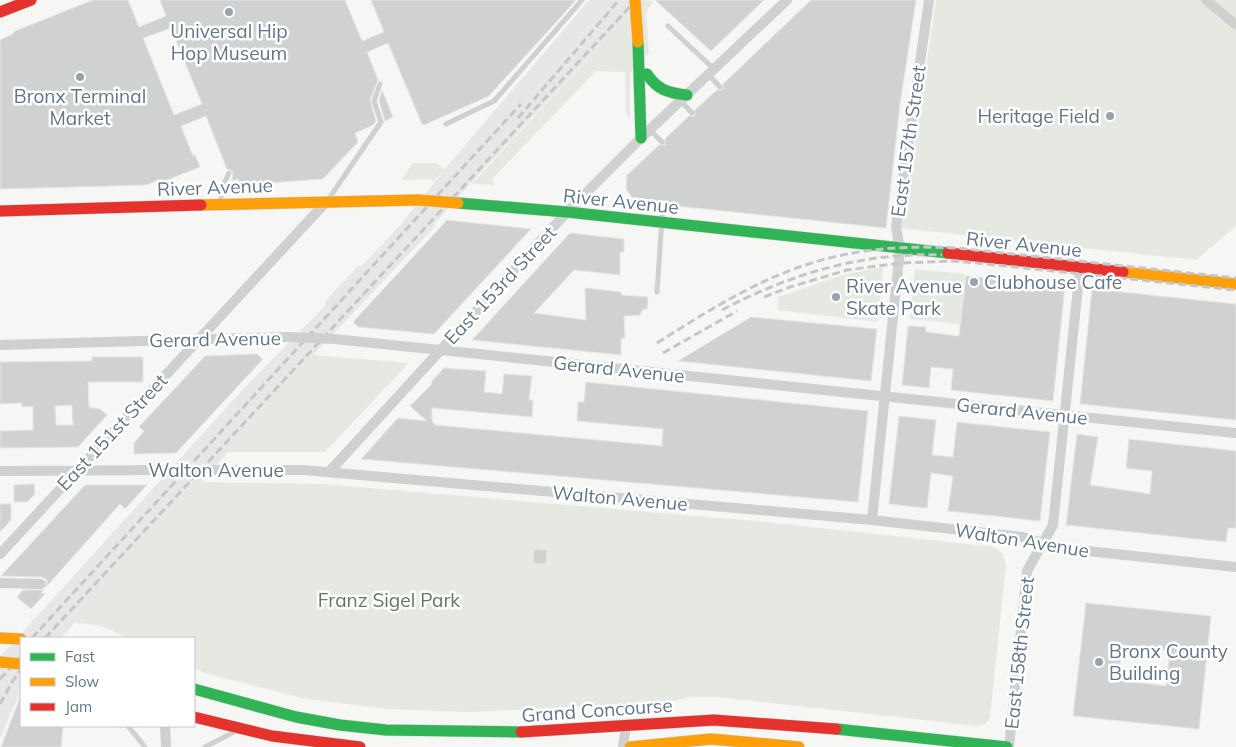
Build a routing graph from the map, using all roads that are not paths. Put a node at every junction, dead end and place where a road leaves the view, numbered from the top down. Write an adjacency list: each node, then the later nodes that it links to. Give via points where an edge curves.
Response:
1 (12, 0): 8 (main road)
2 (31, 0): 9 (main road)
3 (582, 0): 19 (lane, via 494,101)
4 (635, 0): 12 (main road, bridge)
5 (787, 0): 13 (street, East 153rd Street)
6 (929, 0): 29 (street, East 157th Street, via 896,227)
7 (1206, 0): 10 (street)
8 (0, 5)
9 (0, 12)
10 (1236, 25)
11 (668, 26): 13 (lane)
12 (638, 42): 14 (main road); 20 (main road, via 638,84)
13 (711, 72): 16 (lane); 17 (street, East 153rd Street)
14 (647, 74): 17 (main road, via 660,90); 20 (main road)
15 (380, 84): 23 (lane, via 374,101 381,122)
16 (720, 87)
17 (683, 98): 18 (lane); 20 (street, East 153rd Street)
18 (692, 113)
19 (446, 124)
20 (648, 131): 21 (lane); 27 (street, East 153rd Street)
21 (662, 142)
22 (229, 173): 25 (lane)
23 (327, 201): 25 (main road, River Avenue); 27 (main road, River Avenue, bridge, via 418,200); 33 (street, East 151st Street)
24 (662, 204): 28 (lane)
25 (220, 205): 26 (main road, River Avenue)
26 (0, 211)
27 (568, 212): 28 (main road, River Avenue); 35 (street, East 153rd Street)
28 (660, 224): 29 (main road, River Avenue); 32 (lane)
29 (900, 249): 30 (main road, River Avenue); 36 (street, East 157th Street)
30 (1080, 268): 31 (main road, River Avenue); 37 (street, East 158th Street)
31 (1236, 284)
32 (657, 292)
33 (200, 339): 34 (street, Gerard Avenue); 35 (street, Gerard Avenue, bridge, via 334,339); 39 (street, East 151st Street)
34 (0, 345)
35 (440, 350): 36 (street, Gerard Avenue); 41 (street, East 153rd Street)
36 (885, 397): 37 (street, Gerard Avenue); 42 (street, East 157th Street)
37 (1065, 416): 38 (street, Gerard Avenue); 43 (street, East 158th Street, via 1053,525)
38 (1236, 433)
39 (77, 470): 40 (street, Walton Avenue); 41 (street, Walton Avenue, bridge, via 277,469); 44 (street, East 151st Street)
40 (0, 471)
41 (328, 472): 42 (street, Walton Avenue)
42 (872, 520): 43 (street, Walton Avenue, via 1023,537)
43 (1044, 543): 45 (street, Walton Avenue, via 1060,548); 65 (street, East 158th Street, via 1027,571)
44 (0, 554)
45 (1236, 567)
46 (0, 583): 47 (street)
47 (41, 584)
48 (0, 638): 49 (main road)
49 (20, 639)
50 (0, 662): 51 (main road, bridge)
51 (20, 664)
52 (195, 690): 56 (main road, Grand Concourse, via 296,718 361,728 498,734)
53 (195, 717): 57 (main road)
54 (129, 727): 58 (lane)
55 (165, 727): 59 (street)
56 (626, 727): 62 (street); 65 (main road, Grand Concourse, via 702,720 755,722)
57 (240, 729): 60 (lane); 61 (main road)
58 (145, 747)
59 (166, 747)
60 (205, 747)
61 (360, 747)
62 (623, 747)
63 (630, 747): 64 (main road, Grand Concourse, via 711,739)
64 (799, 747)
65 (1008, 747)

